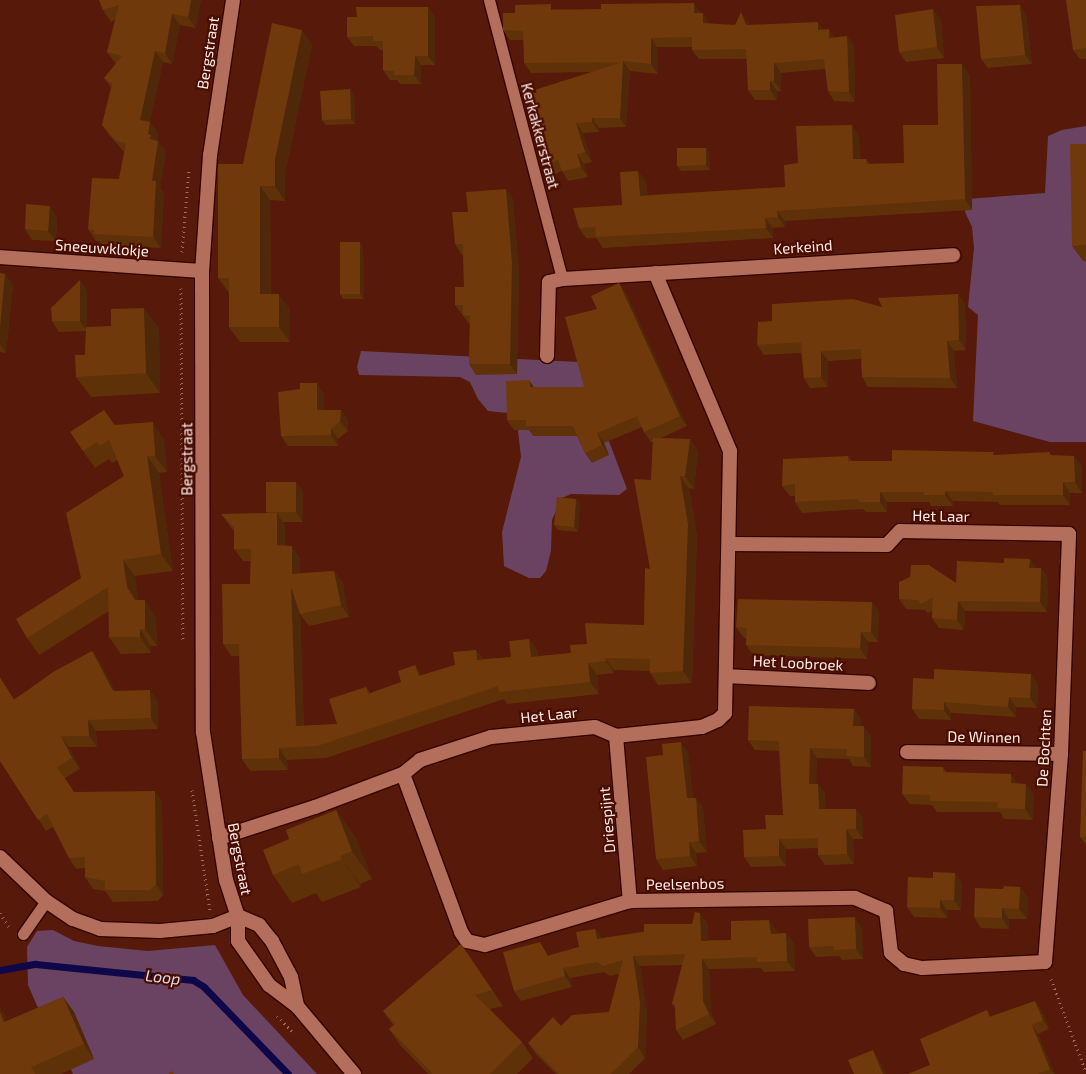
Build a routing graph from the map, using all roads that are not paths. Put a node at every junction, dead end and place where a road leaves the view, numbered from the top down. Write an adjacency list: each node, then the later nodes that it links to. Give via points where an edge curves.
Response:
1 (233, 0): 5 (street, Bergstraat, via 210,155)
2 (489, 0): 7 (lane, Kerkakkerstraat)
3 (953, 254): 6 (street, Kerkeind)
4 (0, 256): 5 (street, Sneeuwklokje)
5 (202, 271): 17 (street, Bergstraat, via 203,732)
6 (655, 273): 7 (street, Kerkeind); 10 (street, Het Laar, via 730,452)
7 (562, 279): 8 (street, via 549,282)
8 (547, 356)
9 (1070, 534): 10 (street, Het Laar, via 900,531 886,545); 15 (street, De Bochten)
10 (729, 544): 11 (street, Het Laar)
11 (726, 676): 12 (street, Het Loobroek); 13 (street, Het Laar, via 724,713 718,720 702,727)
12 (869, 683)
13 (616, 736): 16 (street, Het Laar, via 595,727 491,737 420,760); 20 (street, Driespijnt)
14 (906, 752): 15 (street, De Winnen)
15 (1061, 754): 23 (street, De Bochten)
16 (403, 774): 17 (street, Het Laar); 20 (street, Peelsenbos, via 467,941 485,945)
17 (219, 838): 21 (street, Bergstraat, via 226,880)
18 (0, 857): 19 (street)
19 (46, 901): 21 (street, via 73,919 100,929 160,931 213,926); 22 (lane)
20 (630, 901): 23 (street, Peelsenbos, via 855,898 886,911 891,953 904,964 922,968)
21 (238, 916): 24 (street, Bergstraat, via 259,925 272,941 290,977); 24 (street, Bergstraat, via 238,941 245,955 269,985)
22 (23, 934)
23 (1045, 962)
24 (297, 1006): 25 (street, Bergstraat)
25 (354, 1074)

